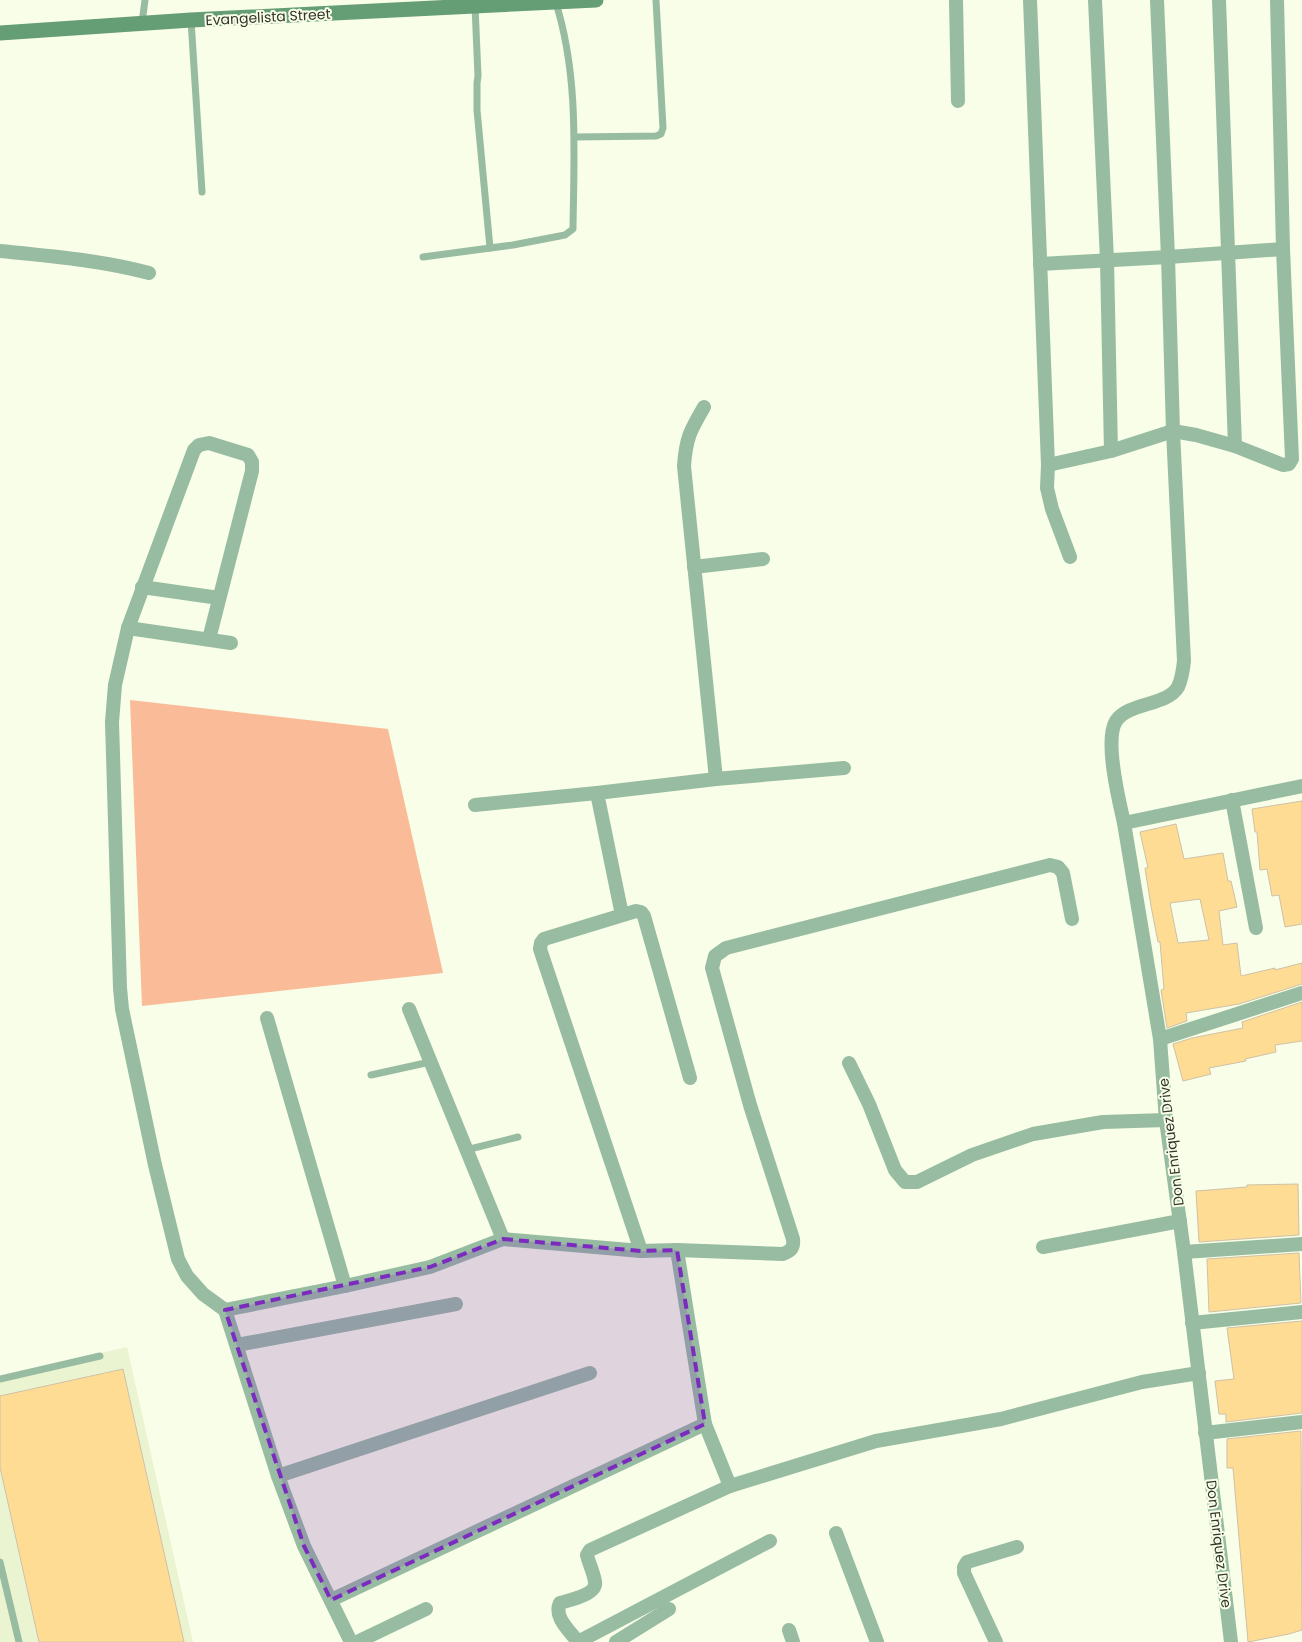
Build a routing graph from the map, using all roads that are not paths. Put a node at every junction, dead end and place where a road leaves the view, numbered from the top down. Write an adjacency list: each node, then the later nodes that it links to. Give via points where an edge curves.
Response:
1 (145, 0): 13 (lane)
2 (596, 0): 10 (main road, Evangelista Street)
3 (656, 0): 16 (lane, via 661,134)
4 (956, 0): 15 (street)
5 (1030, 0): 25 (street)
6 (1095, 0): 24 (street)
7 (1157, 0): 23 (street)
8 (1219, 0): 21 (street)
9 (1277, 0): 19 (street)
10 (556, 1): 11 (main road, Evangelista Street); 16 (lane, via 567,42)
11 (475, 6): 12 (main road, Evangelista Street); 18 (lane, via 476,110)
12 (191, 20): 13 (main road, Evangelista Street); 17 (lane)
13 (142, 24): 14 (main road, Evangelista Street)
14 (0, 33)
15 (958, 101)
16 (575, 137): 18 (lane, via 573,229 565,235)
17 (202, 192)
18 (490, 248): 22 (lane)
19 (1283, 249): 21 (street); 29 (street, via 1292,459 1283,465)
20 (0, 251): 26 (street, via 78,258)
21 (1227, 254): 23 (street); 29 (street)
22 (422, 257)
23 (1168, 257): 24 (street); 28 (street)
24 (1107, 260): 25 (street); 30 (street)
25 (1040, 264): 31 (street)
26 (149, 273)
27 (704, 407): 34 (street, via 685,447)
28 (1173, 432): 29 (street); 30 (street); 46 (street, Don Enriquez Drive, via 1183,633 1182,677 1177,689 1125,712 1115,722 1111,736 1112,751)
29 (1235, 446)
30 (1111, 450): 31 (street)
31 (1048, 465): 32 (street, via 1047,488 1052,509)
32 (1070, 557)
33 (763, 559): 34 (street)
34 (694, 567): 41 (street)
35 (142, 587): 36 (street); 36 (street, via 194,450 209,443 248,455 252,462); 37 (street)
36 (218, 598): 38 (street)
37 (128, 628): 38 (street); 70 (street, via 115,685 112,722 122,1009 178,1259 187,1276 203,1294)
38 (209, 639): 39 (street)
39 (231, 644)
40 (844, 768): 41 (street)
41 (716, 779): 43 (street)
42 (1302, 786): 44 (street)
43 (597, 793): 45 (street); 47 (street)
44 (1232, 800): 46 (street); 49 (street)
45 (475, 805)
46 (1124, 823): 53 (street, Don Enriquez Drive)
47 (622, 915): 57 (street, via 636,911 644,916); 66 (street, via 544,939 540,949)
48 (1072, 919): 65 (street, via 1063,873 1050,865 726,948 715,956 714,977 794,1245 783,1254)
49 (1256, 928)
50 (1302, 993): 53 (street)
51 (409, 1008): 54 (street)
52 (267, 1018): 68 (street)
53 (1160, 1038): 58 (street, Don Enriquez Drive)
54 (430, 1062): 56 (lane); 60 (street)
55 (849, 1063): 58 (street, via 895,1170 905,1182 918,1182 972,1155 1033,1134 1103,1122)
56 (371, 1075)
57 (690, 1078)
58 (1166, 1120): 61 (street, Don Enriquez Drive)
59 (518, 1137): 60 (lane)
60 (466, 1150): 62 (street)
61 (1180, 1221): 64 (street); 67 (street, Don Enriquez Drive)
62 (503, 1239): 66 (street); 68 (street, via 430,1267)
63 (1302, 1244): 67 (street)
64 (1043, 1247)
65 (677, 1250): 66 (street); 79 (street)
66 (641, 1251)
67 (1184, 1252): 72 (street, Don Enriquez Drive)
68 (345, 1286): 70 (street)
69 (456, 1304): 73 (street)
70 (225, 1310): 73 (street)
71 (1302, 1312): 72 (street)
72 (1192, 1323): 76 (street, Don Enriquez Drive)
73 (237, 1345): 81 (street)
74 (100, 1356): 77 (lane)
75 (590, 1373): 81 (street)
76 (1199, 1373): 80 (street, Don Enriquez Drive); 82 (street, via 1142,1382 969,1426 876,1441)
77 (0, 1379)
78 (1302, 1422): 80 (street)
79 (705, 1424): 82 (street); 87 (street)
80 (1205, 1433): 97 (street, Don Enriquez Drive)
81 (278, 1476): 87 (street, via 304,1546)
82 (730, 1486): 93 (street, via 590,1550 587,1555 595,1587 592,1592 560,1603 557,1609 558,1616)
83 (836, 1533): 95 (street)
84 (770, 1541): 93 (street)
85 (1017, 1547): 96 (street, via 967,1562 964,1567)
86 (0, 1562): 90 (lane)
87 (331, 1600): 91 (street)
88 (426, 1609): 92 (street)
89 (669, 1609): 94 (street)
90 (19, 1642)
91 (351, 1642)
92 (356, 1642)
93 (578, 1642)
94 (616, 1642)
95 (877, 1642)
96 (996, 1642)
97 (1231, 1642)

